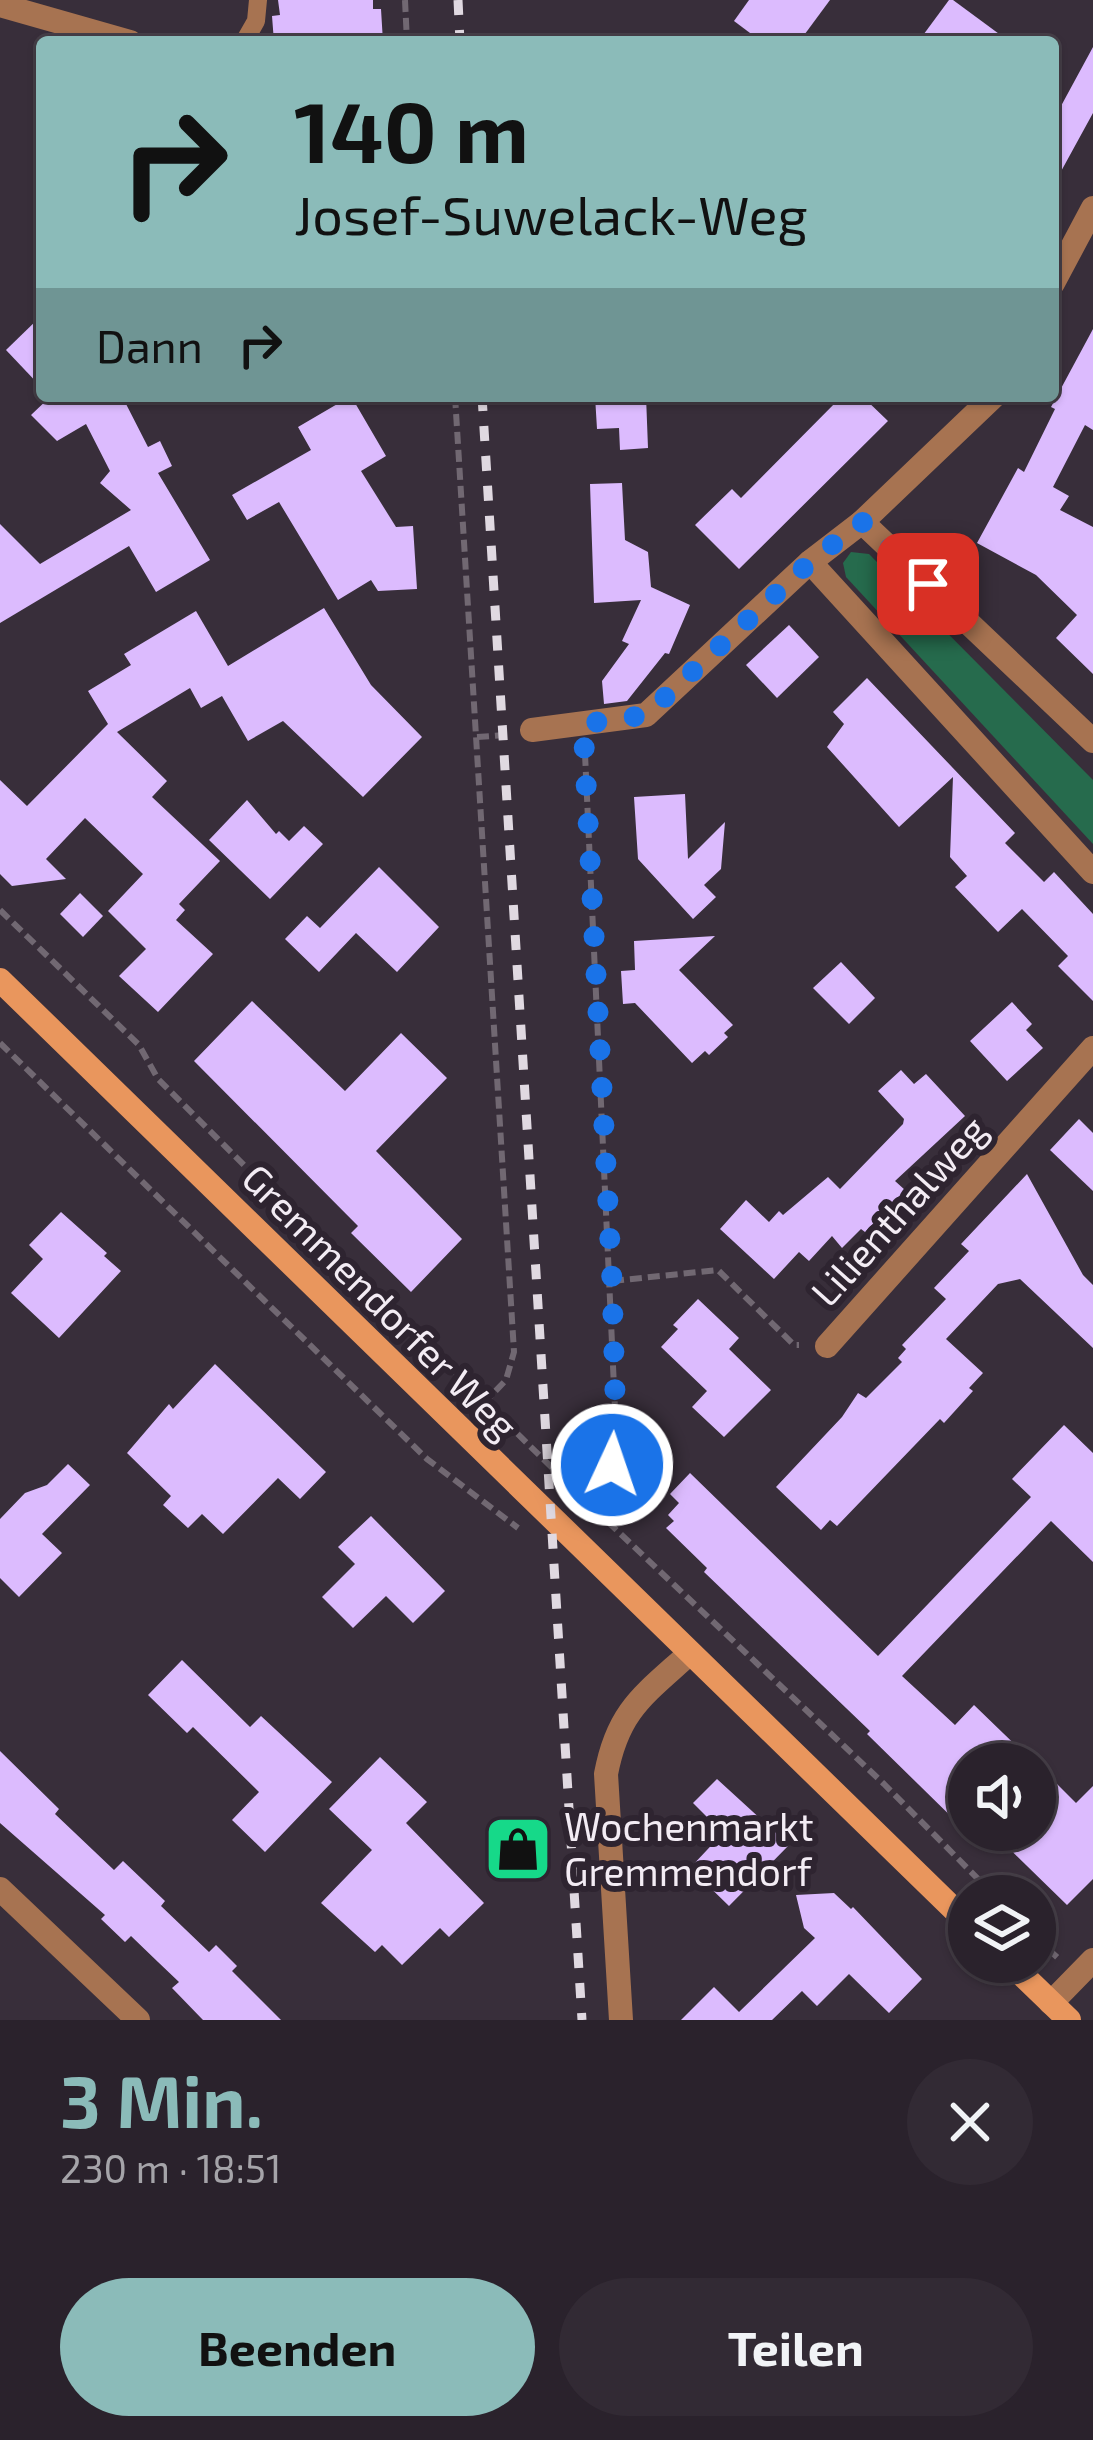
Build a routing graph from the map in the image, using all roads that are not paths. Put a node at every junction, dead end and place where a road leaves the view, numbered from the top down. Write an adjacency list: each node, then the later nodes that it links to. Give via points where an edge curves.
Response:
1 (258, 0): 4 (lane)
2 (0, 5): 3 (street)
3 (109, 36)
4 (247, 36)
5 (1093, 208): 6 (street)
6 (1059, 273)
7 (988, 402): 8 (street)
8 (862, 522): 9 (street); 11 (street)
9 (810, 562): 10 (street, via 646,715); 12 (street)
10 (532, 730)
11 (1093, 741)
12 (1093, 872)
13 (0, 980): 16 (street, Gremmendorfer Weg)
14 (1093, 1048): 15 (street, Lilienthalweg)
15 (826, 1346)
16 (690, 1653): 18 (street, Gremmendorfer Weg); 23 (street, via 630,1709 609,1756)
17 (0, 1889): 22 (street)
18 (948, 1904)
19 (1093, 1960): 21 (street)
20 (1030, 1983): 21 (street)
21 (1060, 2012)
22 (138, 2020)
23 (621, 2020)

